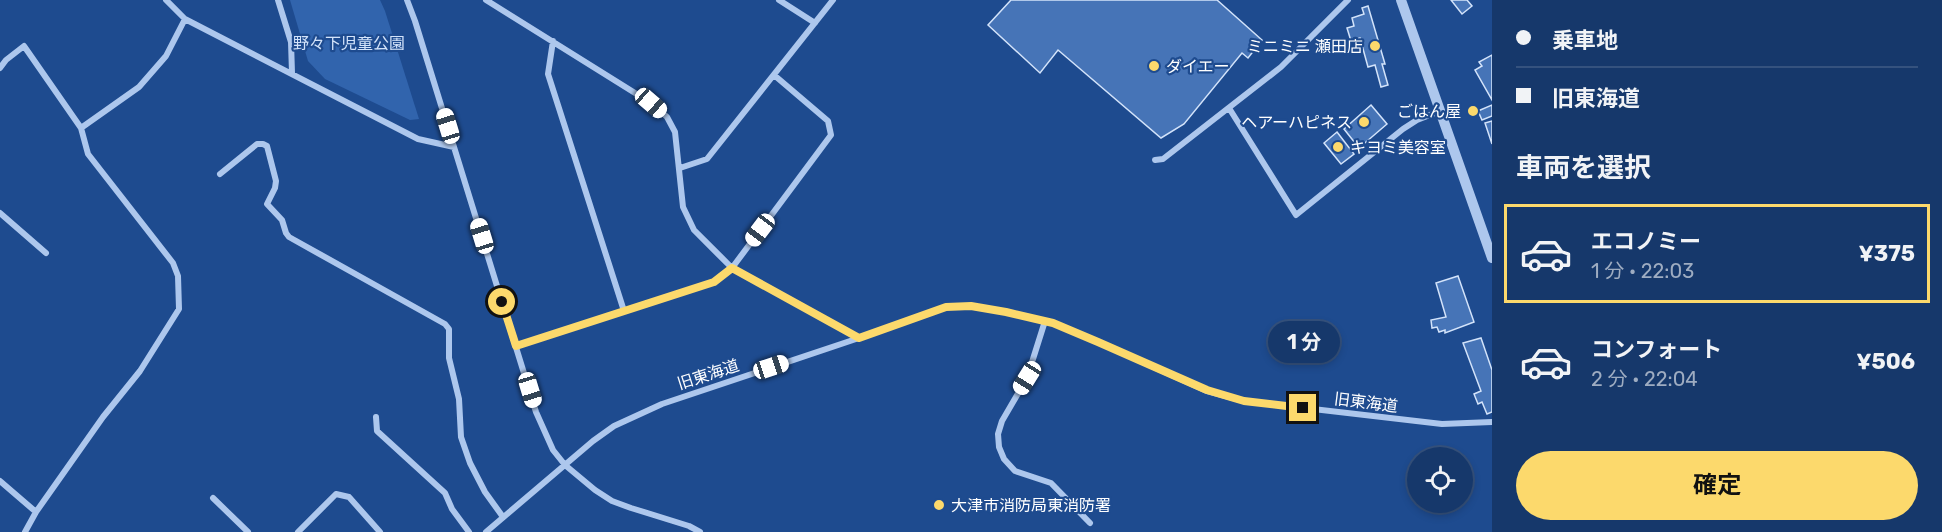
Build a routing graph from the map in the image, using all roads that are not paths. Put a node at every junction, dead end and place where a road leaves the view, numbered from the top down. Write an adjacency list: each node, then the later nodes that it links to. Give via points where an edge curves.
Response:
1 (166, 0): 9 (street)
2 (278, 0): 13 (street, via 291,42)
3 (407, 0): 18 (street)
4 (486, 0): 11 (street)
5 (779, 0): 10 (street)
6 (833, 0): 10 (street)
7 (1348, 0): 15 (street, via 1281,67)
8 (1401, 0): 16 (street)
9 (185, 19): 13 (street); 17 (street, via 166,56 140,87)
10 (815, 23): 14 (street)
11 (554, 41): 20 (street, via 667,117 675,132); 26 (street, via 548,74)
12 (0, 68): 17 (street, via 24,46)
13 (292, 73): 18 (street, via 418,139)
14 (774, 75): 20 (street, via 707,159); 25 (street, via 828,121 831,135)
15 (1229, 108): 16 (street, via 1296,215 1402,129); 19 (street, via 1163,159)
16 (1440, 111): 24 (street)
17 (81, 128): 35 (street, via 88,154 173,263 178,276 179,309 140,370)
18 (454, 147): 29 (street)
19 (1155, 160)
20 (680, 168): 25 (street, via 683,207 694,230)
21 (220, 174): 36 (street, via 257,144 267,146 276,181 267,204 282,220 289,237 446,324 459,399 461,437 485,492)
22 (0, 213): 23 (street)
23 (46, 254)
24 (1492, 258)
25 (732, 268): 26 (street, via 714,282); 28 (street)
26 (624, 311): 29 (street)
27 (1045, 321): 28 (street, 旧東海道, via 971,306 946,307); 31 (street, 旧東海道, via 1207,390 1244,401 1442,424); 37 (street, via 1027,378 1002,421 999,447 1015,471 1051,483)
28 (859, 338): 32 (street, 旧東海道, via 662,404 614,426)
29 (516, 346): 32 (street, via 536,412 553,450)
30 (376, 417): 42 (street, via 377,431 445,493)
31 (1492, 422)
32 (565, 465): 36 (street, 旧東海道); 44 (street, via 612,501)
33 (0, 481): 35 (street)
34 (213, 498): 39 (street)
35 (36, 512): 38 (street)
36 (503, 517): 43 (street, 旧東海道)
37 (1090, 523)
38 (25, 532)
39 (248, 532)
40 (298, 532): 41 (street, via 336,494 349,497)
41 (380, 532)
42 (469, 532)
43 (486, 532)
44 (700, 532)

